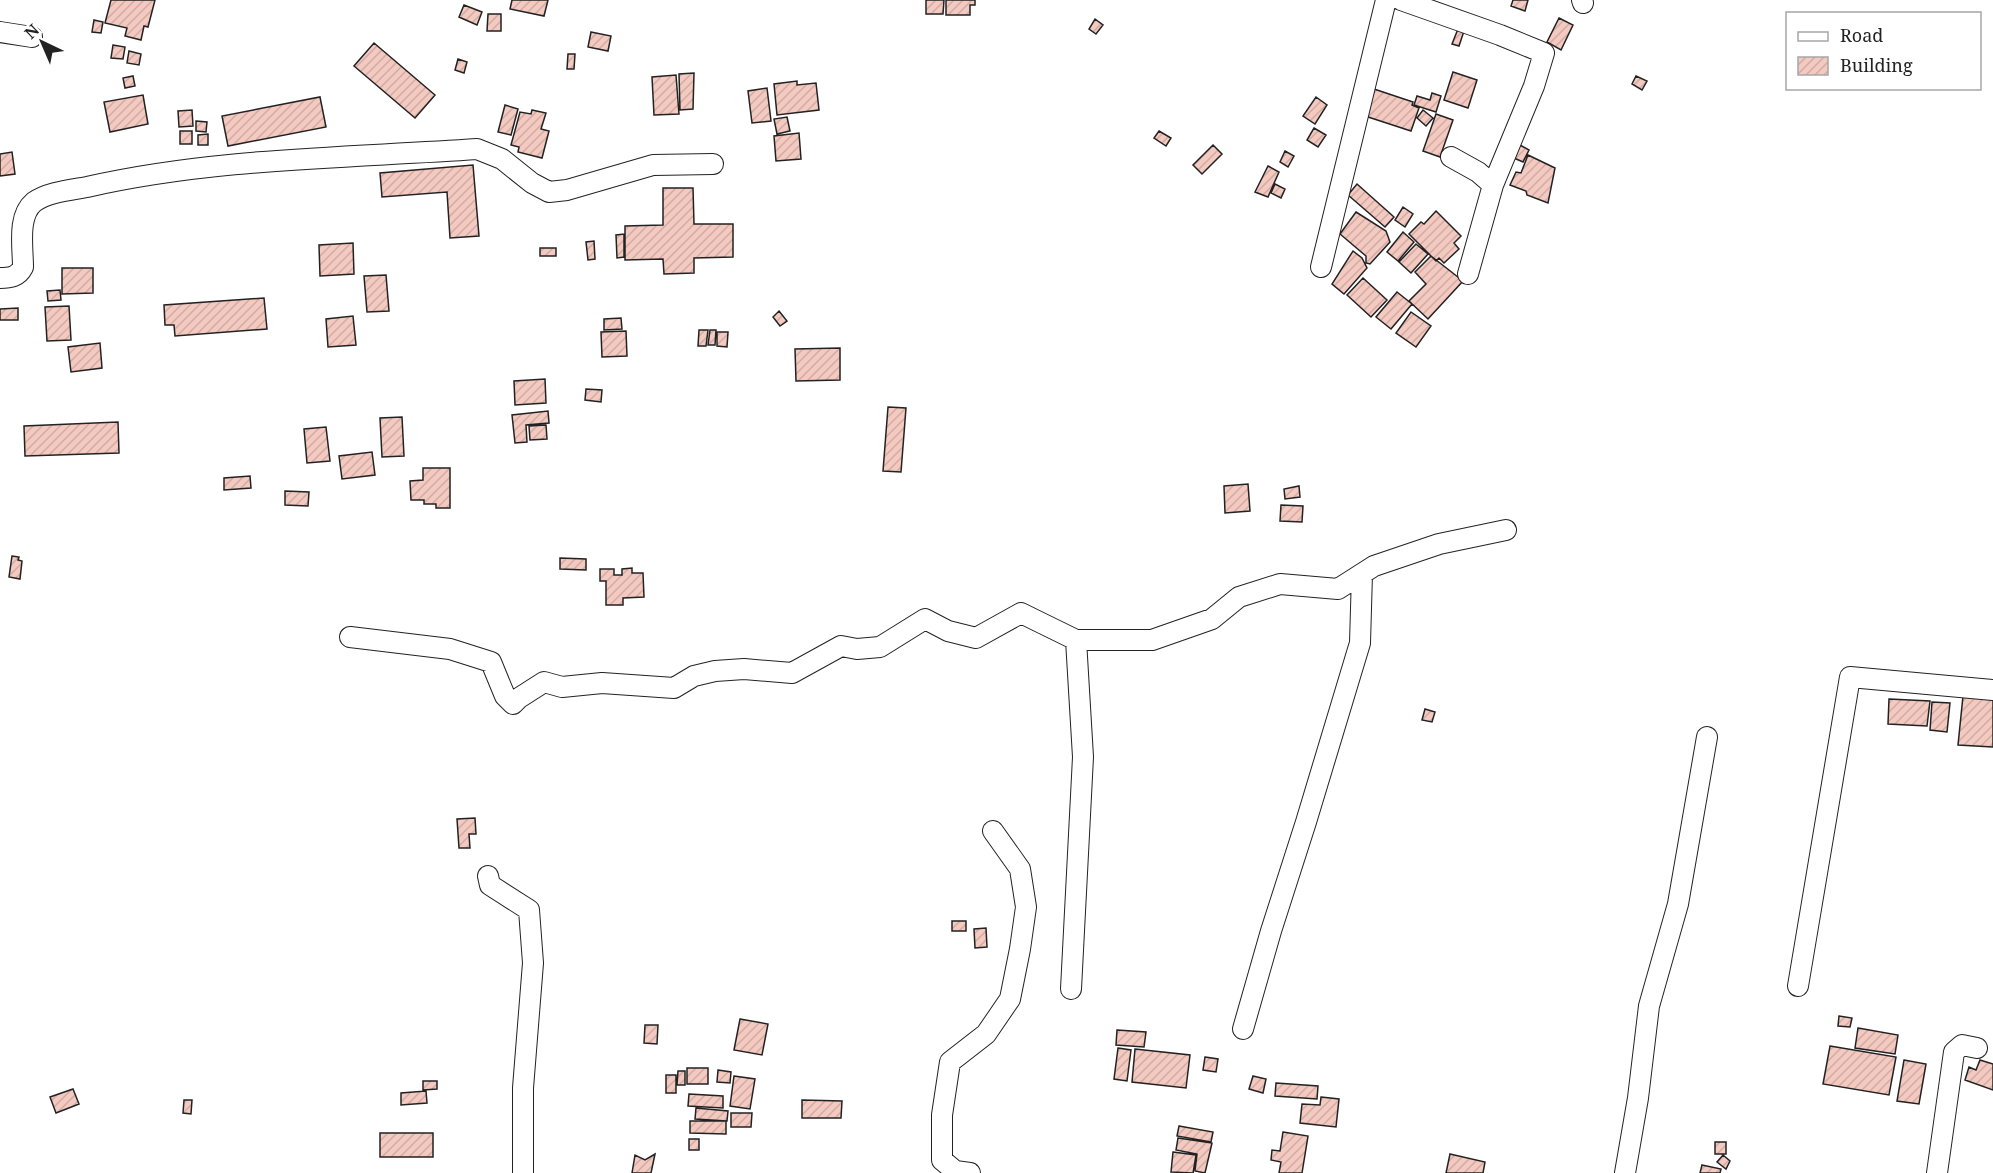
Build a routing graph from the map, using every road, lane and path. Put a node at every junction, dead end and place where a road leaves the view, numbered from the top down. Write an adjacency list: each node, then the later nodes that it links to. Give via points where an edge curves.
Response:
1 (1386, 0): 8 (street)
2 (1401, 0): 7 (street, via 1544,53)
3 (0, 32): 4 (street)
4 (33, 37)
5 (1451, 157): 7 (street)
6 (713, 164): 10 (street, via 653,165 549,192 502,159 477,148 262,162 133,176 48,195 34,202 23,220 23,267 15,276)
7 (1492, 185): 9 (street)
8 (1321, 267)
9 (1468, 274)
10 (0, 278)
11 (1506, 530): 12 (street, via 1439,544 1374,566)
12 (1362, 574): 14 (street, via 1338,590 1280,584 1239,597 1212,619 1152,640); 21 (street, via 1360,643)
13 (350, 637): 14 (street, via 450,649 491,662 505,696 513,704 544,682 562,687 602,683 674,688 694,676 715,671 792,673 841,646 880,647 925,619 948,631 976,638 1021,613)
14 (1076, 640): 20 (street, via 1083,757)
15 (1993, 690): 19 (street, via 1850,677)
16 (1707, 737): 25 (street, via 1678,904 1649,1006)
17 (993, 831): 24 (street, via 1020,869 1026,907 1010,999 986,1034 950,1062 942,1115 942,1160 955,1171)
18 (488, 876): 23 (street, via 490,885 529,910 533,963 523,1088)
19 (1798, 986)
20 (1071, 989)
21 (1243, 1029)
22 (1977, 1048): 26 (street, via 1962,1045 1954,1052)
23 (523, 1173)
24 (970, 1173)
25 (1624, 1173)
26 (1937, 1173)

